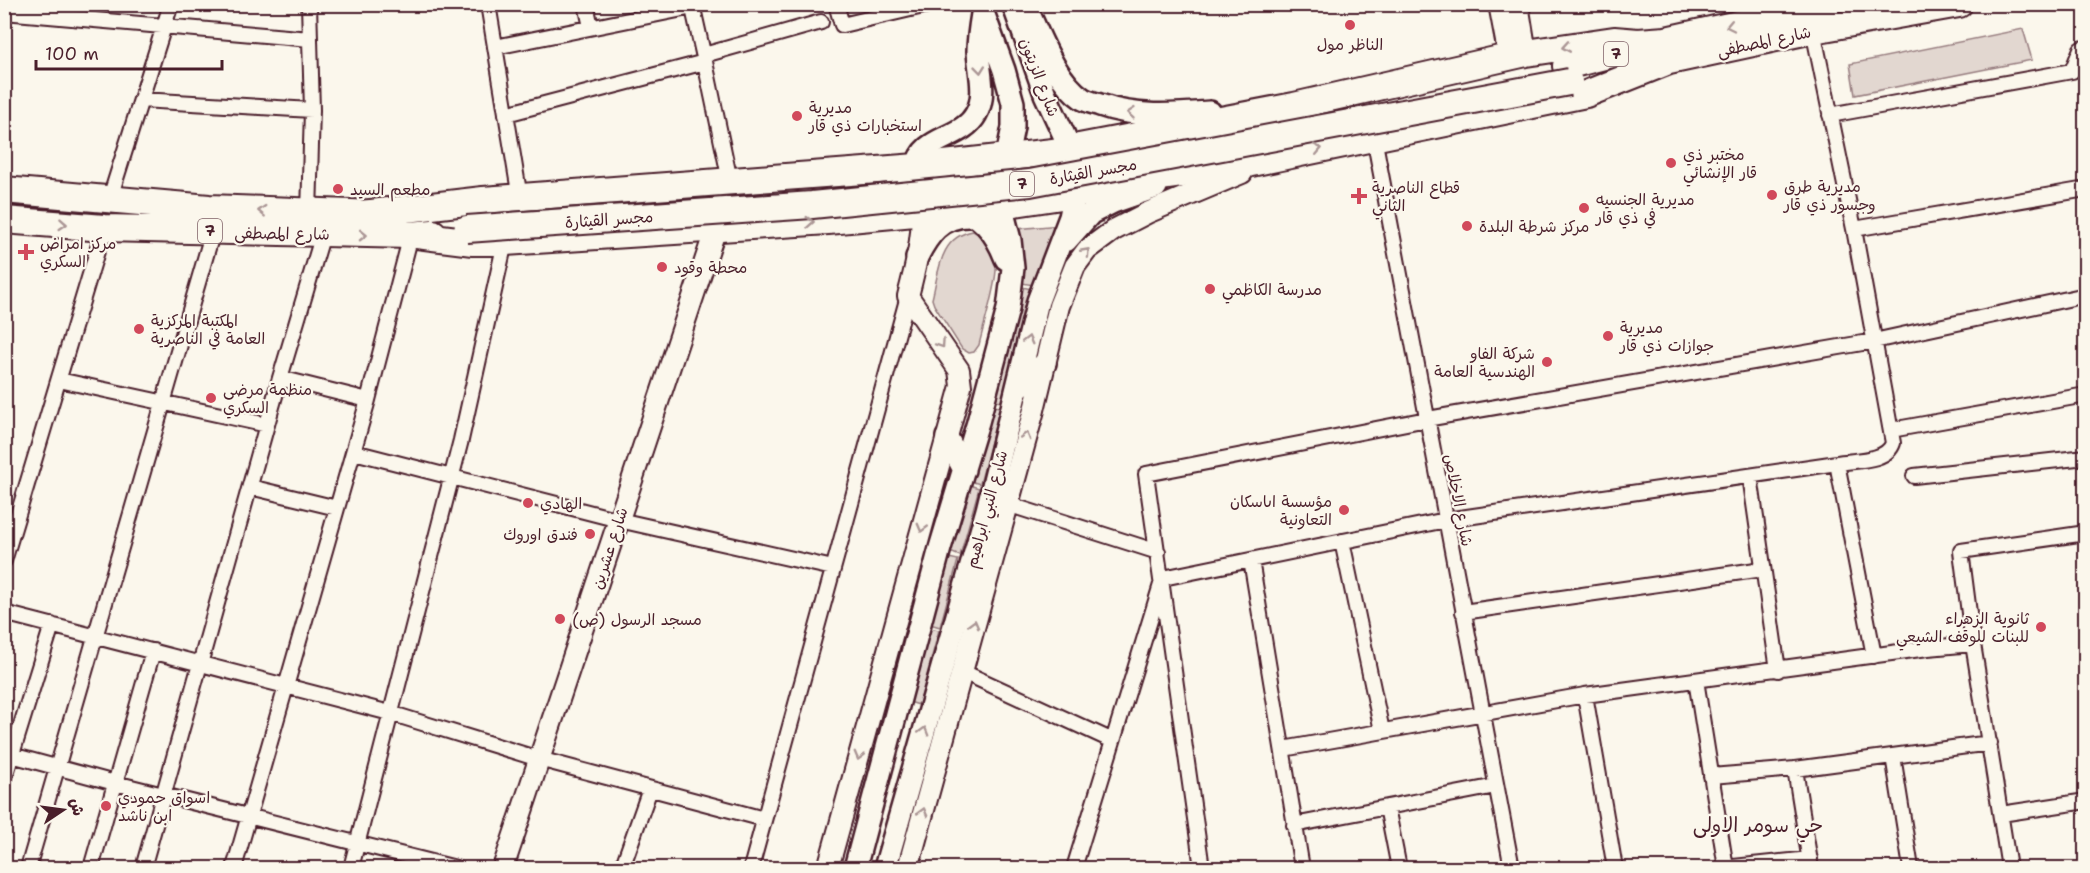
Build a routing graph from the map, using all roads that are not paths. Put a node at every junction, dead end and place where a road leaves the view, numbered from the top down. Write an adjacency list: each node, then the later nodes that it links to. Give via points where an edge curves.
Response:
1 (171, 4): 17 (street)
2 (309, 4): 20 (street)
3 (488, 4): 21 (street)
4 (586, 4): 18 (street)
5 (836, 4): 6 (street, via 842,25)
6 (932, 4)
7 (1013, 4): 34 (main road, شارع الزيتون, via 1045,94)
8 (1025, 4): 28 (main road, one-way to 8, via 1161,116 1119,112 1083,99 1060,76)
9 (1499, 4): 24 (street)
10 (1518, 4): 24 (street)
11 (1959, 4): 19 (highway, شارع المصطفى / 7)
12 (1825, 5): 23 (highway, شارع المصطفى / 7, one-way to 23)
13 (693, 6): 18 (street); 25 (street)
14 (981, 8): 36 (main road, شارع الزيتون, via 1013,103 1014,127); 37 (main road, one-way to 37, via 979,108 964,128 925,148)
15 (4, 12): 17 (street)
16 (821, 22): 25 (street)
17 (165, 26): 20 (street); 27 (street)
18 (591, 27): 21 (street)
19 (1812, 30): 23 (highway, شارع المصطفى / 7); 31 (street)
20 (310, 39): 29 (street)
21 (495, 47): 30 (street)
22 (2085, 47): 31 (street, via 2072,70)
23 (1668, 51): 24 (highway, one-way to 24, via 1614,40); 26 (highway, شارع المصطفى / 7); 33 (highway, via 1586,94)
24 (1518, 55): 28 (highway)
25 (704, 58): 30 (street); 40 (street)
26 (1568, 74): 51 (highway, مجسر القيثارة / 7, via 1028,168)
27 (141, 100): 29 (street); 45 (street)
28 (1294, 106): 32 (highway)
29 (312, 110): 48 (street)
30 (506, 114): 44 (street)
31 (1830, 115): 54 (street)
32 (1152, 133): 34 (highway); 39 (highway, via 1140,143 1140,158 1145,172)
33 (1374, 138): 35 (highway, one-way to 33); 71 (street, شارع الاخلاص)
34 (1070, 148): 36 (highway); 43 (main road, شارع النبي ابراهيم)
35 (1287, 156): 38 (highway); 64 (street, one-way to 35, via 1059,306 1075,266 1087,250 1147,213)
36 (1006, 157): 37 (highway); 47 (main road, شارع النبي ابراهيم)
37 (917, 166): 40 (highway); 46 (street)
38 (1204, 172): 39 (highway); 59 (main road, via 1091,213)
39 (1160, 177): 43 (highway)
40 (730, 181): 44 (highway)
41 (2085, 189): 54 (street)
42 (4, 190): 45 (highway, شارع المصطفى / 7)
43 (1075, 194): 47 (highway); 59 (main road, شارع النبي ابراهيم)
44 (520, 198): 49 (highway)
45 (109, 201): 48 (highway, شارع المصطفى / 7, one-way to 45)
46 (922, 212): 47 (highway); 53 (highway, one-way to 46); 60 (street)
47 (991, 212): 60 (main road, via 946,221 931,234); 78 (main road, شارع النبي ابراهيم, via 1010,240 1012,275 1008,309)
48 (309, 213): 49 (highway, شارع المصطفى / 7)
49 (363, 213): 51 (highway, 7)
50 (4, 220): 52 (highway, شارع المصطفى / 7, one-way to 52)
51 (466, 222): 57 (highway, 7)
52 (104, 228): 55 (highway, شارع المصطفى / 7); 66 (street)
53 (716, 228): 58 (highway); 85 (street, شارع عشرين)
54 (1854, 229): 63 (street)
55 (213, 231): 56 (highway, شارع المصطفى / 7); 70 (street)
56 (323, 234): 57 (highway, شارع المصطفى / 7, one-way to 57); 65 (street)
57 (414, 235): 58 (highway); 69 (street)
58 (505, 242): 81 (street)
59 (1059, 248): 67 (main road, شارع النبي ابراهيم, one-way to 59, via 1038,302)
60 (917, 257): 62 (street)
61 (2085, 295): 63 (street)
62 (908, 296): 74 (street, one-way to 74, via 959,370 961,386); 92 (street)
63 (1874, 341): 71 (street); 73 (street)
64 (1045, 363): 67 (main road); 83 (street, one-way to 64)
65 (280, 378): 69 (street); 72 (street)
66 (59, 380): 70 (street); 91 (street)
67 (1017, 389): 131 (main road, شارع النبي ابراهيم, one-way to 67, via 987,510)
68 (2085, 395): 73 (street)
69 (368, 400): 75 (street)
70 (162, 404): 72 (street); 98 (street)
71 (1427, 419): 86 (street, شارع الاخلاص); 89 (street, via 1146,474)
72 (267, 425): 82 (street)
73 (1891, 430): 77 (street, via 1893,443 1888,453)
74 (947, 437): 78 (main road); 144 (street, one-way to 144)
75 (354, 452): 81 (street); 84 (street)
76 (2085, 457): 80 (street)
77 (1837, 463): 79 (street); 101 (street)
78 (964, 470): 127 (main road, شارع النبي ابراهيم)
79 (1750, 476): 86 (street); 93 (street)
80 (1914, 476)
81 (451, 478): 85 (street); 108 (street)
82 (250, 487): 84 (street); 102 (street)
83 (1007, 504): 89 (street); 104 (street, one-way to 83)
84 (337, 508): 106 (street)
85 (619, 520): 92 (street); 116 (street, شارع عشرين)
86 (1446, 520): 88 (street); 95 (street, شارع الاخلاص)
87 (2085, 533): 99 (street, via 1961,551)
88 (1342, 541): 90 (street); 110 (street)
89 (1158, 552): 94 (street)
90 (1251, 560): 94 (street); 113 (street)
91 (4, 561)
92 (833, 568): 130 (street)
93 (1763, 569): 95 (street); 103 (street)
94 (1163, 578): 111 (street); 149 (street)
95 (1463, 612): 109 (street, شارع الاخلاص)
96 (4, 613): 97 (street)
97 (52, 625): 98 (street); 114 (street)
98 (95, 636): 100 (street); 117 (street)
99 (1973, 645): 101 (street); 112 (street)
100 (153, 651): 102 (street); 121 (street)
101 (1874, 656): 103 (street)
102 (201, 664): 106 (street); 124 (street)
103 (1778, 670): 105 (street)
104 (961, 671): 111 (street); 147 (street, one-way to 104)
105 (1696, 680): 107 (street); 119 (street)
106 (286, 686): 108 (street); 129 (street)
107 (1585, 694): 109 (street); 153 (street)
108 (390, 713): 116 (street); 133 (street)
109 (1483, 714): 110 (street); 122 (street, شارع الاخلاص)
110 (1382, 731): 113 (street)
111 (1113, 741): 148 (street)
112 (1990, 742): 115 (street); 128 (street)
113 (1283, 749): 132 (street)
114 (8, 754): 117 (street); 120 (street)
115 (1893, 756): 118 (street); 155 (street)
116 (539, 759): 123 (street); 141 (street, شارع عشرين)
117 (57, 768): 121 (street); 135 (street)
118 (1795, 769): 119 (street); 134 (street)
119 (1711, 776): 154 (street)
120 (4, 780)
121 (115, 783): 124 (street); 136 (street)
122 (1496, 786): 126 (street); 152 (street, شارع الاخلاص)
123 (650, 789): 130 (street); 142 (street)
124 (164, 795): 129 (street); 137 (street)
125 (2085, 801): 128 (street)
126 (1387, 807): 132 (street); 151 (street)
127 (869, 814): 131 (main road); 145 (main road, شارع النبي ابراهيم)
128 (2001, 814): 156 (street)
129 (249, 816): 133 (street); 138 (street)
130 (764, 819): 143 (street)
131 (898, 822): 146 (main road, شارع النبي ابراهيم)
132 (1294, 825): 150 (street)
133 (357, 844): 139 (street); 140 (street)
134 (1810, 864): 154 (street)
135 (28, 868)
136 (91, 868)
137 (143, 868)
138 (234, 868)
139 (351, 868)
140 (456, 868)
141 (503, 868)
142 (622, 868)
143 (751, 868)
144 (828, 868)
145 (855, 868)
146 (885, 868)
147 (908, 868)
148 (1074, 868)
149 (1202, 868)
150 (1302, 868)
151 (1399, 868)
152 (1512, 868)
153 (1615, 868)
154 (1725, 868)
155 (1911, 868)
156 (2009, 868)

